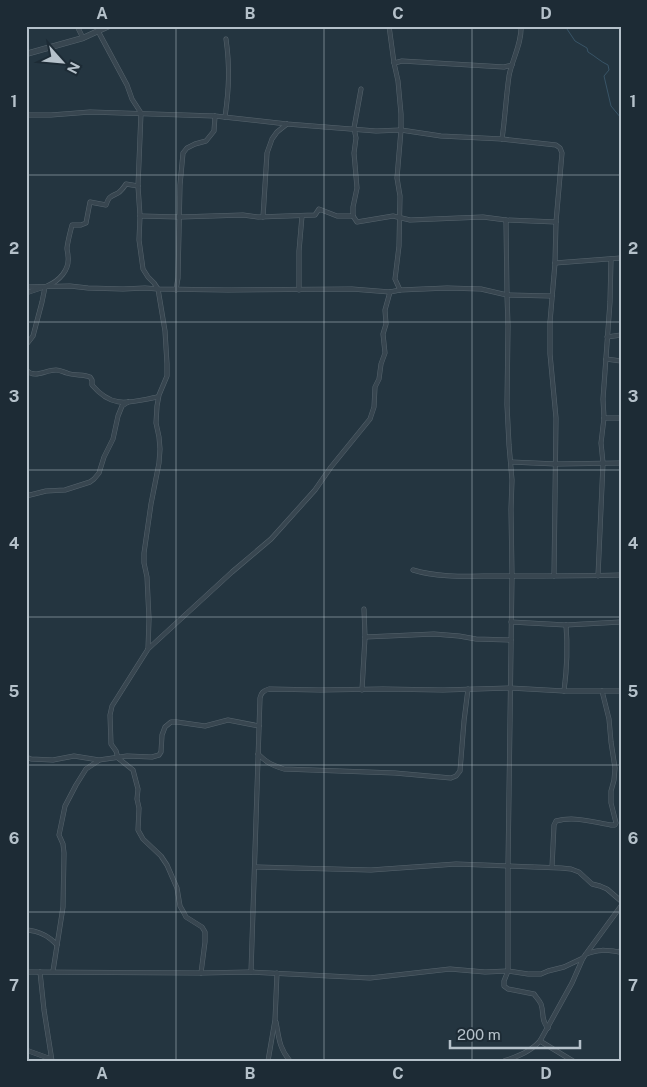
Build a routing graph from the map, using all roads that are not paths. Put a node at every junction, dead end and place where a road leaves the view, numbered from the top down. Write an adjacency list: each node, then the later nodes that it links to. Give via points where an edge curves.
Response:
1 (77, 26): 6 (street)
2 (108, 26): 5 (street)
3 (389, 26): 9 (street)
4 (522, 26): 10 (street)
5 (98, 31): 6 (street); 12 (street)
6 (83, 38): 8 (street)
7 (226, 39): 15 (street, via 229,86)
8 (26, 54)
9 (394, 63): 10 (street); 18 (street)
10 (512, 65): 19 (street)
11 (361, 90): 17 (street)
12 (141, 113): 13 (street); 14 (street); 20 (street)
13 (26, 115)
14 (215, 116): 15 (street); 24 (street, via 214,131 206,141 194,144 183,153)
15 (225, 116): 16 (street)
16 (287, 124): 17 (street); 25 (street, via 272,139 267,153)
17 (354, 128): 18 (street); 23 (street, via 357,188)
18 (401, 130): 19 (street); 26 (street)
19 (502, 139): 28 (street, via 560,148)
20 (138, 186): 21 (street); 33 (street, via 126,184 119,193 108,198 106,204 90,202 86,223 72,225 65,271 56,282)
21 (140, 216): 24 (street); 34 (street, via 143,269)
22 (302, 216): 23 (street, via 315,215 319,209 337,216); 25 (street); 36 (street)
23 (353, 216): 26 (street, via 357,222)
24 (180, 217): 25 (street); 35 (street)
25 (263, 217)
26 (398, 217): 27 (street, via 410,220 483,217); 37 (street, via 395,279)
27 (506, 220): 28 (street); 40 (street)
28 (556, 222): 31 (street)
29 (621, 258): 30 (street)
30 (611, 259): 31 (street); 43 (street)
31 (555, 262): 41 (street)
32 (26, 287): 33 (street)
33 (45, 287): 34 (street); 39 (street); 44 (street, via 33,336)
34 (158, 289): 35 (street); 48 (street, via 166,331 167,376)
35 (176, 290): 36 (street)
36 (299, 290): 38 (street)
37 (400, 290): 38 (street); 40 (street, via 481,289)
38 (390, 292): 68 (street, via 383,334 385,352 370,419 315,490 271,539)
39 (26, 293)
40 (507, 295): 41 (street); 52 (street, via 507,405)
41 (552, 296): 55 (street, via 550,354 556,418)
42 (621, 335): 43 (street)
43 (608, 337): 45 (street)
44 (26, 345)
45 (606, 359): 46 (street); 50 (street)
46 (621, 361)
47 (26, 370): 49 (street, via 35,375 55,370 86,375 105,398)
48 (158, 397): 49 (street); 68 (street, via 159,463 144,554)
49 (128, 402): 56 (street, via 122,406 113,439 94,479 65,490)
50 (604, 418): 51 (street); 53 (street, via 600,443)
51 (621, 418)
52 (511, 462): 55 (street); 59 (street)
53 (603, 463): 54 (street); 55 (street); 61 (street)
54 (621, 463)
55 (556, 464): 60 (street)
56 (26, 496)
57 (413, 570): 59 (street, via 445,575)
58 (621, 575): 61 (street)
59 (512, 576): 60 (street); 63 (street)
60 (554, 576): 61 (street)
61 (598, 576)
62 (364, 609): 66 (street)
63 (511, 622): 65 (street); 67 (street)
64 (621, 622): 65 (street)
65 (566, 625): 72 (street, via 568,663)
66 (365, 637): 67 (street, via 434,634); 71 (street)
67 (511, 640): 69 (street)
68 (148, 649): 78 (street, via 112,706 111,744)
69 (510, 688): 70 (street); 72 (street); 80 (street)
70 (468, 689): 71 (street); 76 (street, via 460,771 451,778 284,769 265,762)
71 (362, 690): 75 (street, via 264,690 260,698)
72 (564, 691): 73 (street)
73 (602, 691): 74 (street); 82 (street, via 615,768 611,803 616,823 610,825 578,819 556,821)
74 (621, 691)
75 (259, 726): 76 (street); 78 (street, via 228,720 205,726 171,722 162,735 159,755)
76 (257, 753): 81 (street)
77 (26, 757): 79 (street, via 53,760 74,756)
78 (118, 758): 79 (street); 94 (street, via 133,770 138,789 138,830 167,865 186,917 205,932)
79 (99, 760): 86 (street, via 86,770 65,806 59,835 64,853 63,907)
80 (508, 866): 81 (street, via 456,864 371,870); 82 (street); 90 (street)
81 (256, 867): 93 (street)
82 (552, 868): 83 (street, via 578,872)
83 (621, 901)
84 (621, 906): 88 (street)
85 (26, 930): 86 (street, via 37,931)
86 (57, 945): 89 (street)
87 (621, 950): 88 (street, via 596,950)
88 (585, 956): 90 (street, via 541,974); 97 (street)
89 (53, 971): 92 (street); 94 (street)
90 (508, 971): 95 (street, via 450,969 370,978); 97 (street, via 504,986 534,994)
91 (26, 972): 92 (street)
92 (40, 972): 100 (street)
93 (252, 972): 94 (street); 95 (street)
94 (201, 973)
95 (277, 973): 96 (street)
96 (275, 1020): 101 (street); 102 (street, via 281,1047)
97 (548, 1028): 98 (street)
98 (540, 1041): 103 (street, via 534,1048); 104 (street)
99 (26, 1050): 100 (street)
100 (52, 1060)
101 (268, 1061)
102 (290, 1061)
103 (504, 1061)
104 (573, 1061)

